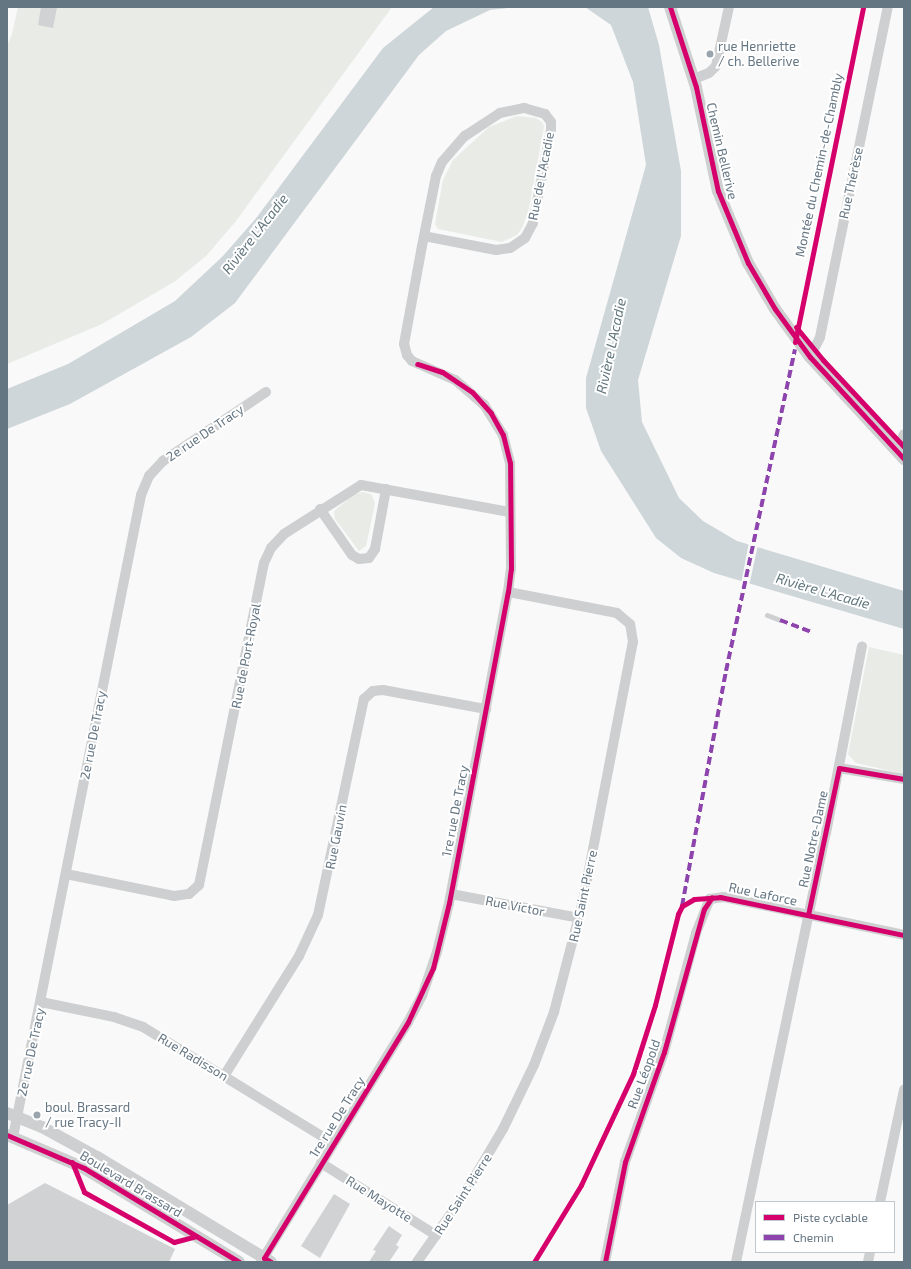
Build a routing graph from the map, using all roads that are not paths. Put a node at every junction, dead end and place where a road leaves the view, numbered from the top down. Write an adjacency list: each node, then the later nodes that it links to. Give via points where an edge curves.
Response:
1 (670, 7): 4 (street, Chemin Bellerive)
2 (730, 7): 4 (street, via 716,66 709,74)
3 (888, 7): 6 (street, Rue Thérèse, via 820,337)
4 (694, 79): 6 (street, Chemin Bellerive, via 714,176 732,228 769,300)
5 (424, 236): 5 (street, Rue de L'Acadie, via 438,171 455,145 483,122 505,110 524,108 545,114 551,130 532,223 522,241 510,248 496,250); 7 (street, Rue de L'Acadie, via 404,344 407,355)
6 (810, 357): 10 (street, Chemin Bellerive)
7 (417, 364): 13 (street, 1re rue De Tracy, via 442,372 460,383 477,397 495,420 508,456)
8 (266, 392): 21 (street, 2e rue De Tracy, via 163,461 149,476 144,488)
9 (904, 434): 10 (street)
10 (900, 455)
11 (386, 489): 12 (street, Rue de Port-Royal, via 358,485); 12 (street, via 375,549 369,558 359,559 352,555); 13 (street, Rue de Port-Royal)
12 (320, 509): 21 (street, Rue de Port-Royal, via 278,539 265,557 204,868 197,888 186,895 174,896)
13 (510, 512): 14 (street, 1re rue De Tracy, via 511,569)
14 (508, 592): 18 (street, 1re rue De Tracy); 25 (street, Rue Saint Pierre, via 617,613 627,620 633,630 633,642)
15 (767, 615): 16 (lane)
16 (780, 620)
17 (862, 646): 19 (street, Rue Notre-Dame)
18 (486, 709): 22 (street, 1re rue De Tracy); 28 (street, Rue Gauvin, via 383,690 373,691 364,699 318,915 299,956)
19 (839, 768): 20 (street); 24 (street, Rue Notre-Dame)
20 (904, 779)
21 (66, 874): 27 (street, 2e rue De Tracy)
22 (451, 894): 25 (street, Rue Victor); 32 (street, 1re rue De Tracy, via 437,952 422,996)
23 (712, 897): 24 (street, Rue Laforce, via 724,897); 40 (street, Rue Léopold, via 704,909 672,1029 625,1162)
24 (808, 915): 26 (street, Rue Laforce); 41 (street, Rue Notre-Dame)
25 (579, 918): 36 (street, Rue Saint Pierre, via 562,989 534,1065 486,1159)
26 (904, 935)
27 (41, 1002): 28 (street, Rue Radisson, via 136,1024); 30 (street, 2e rue De Tracy)
28 (224, 1076): 32 (street, Rue Radisson)
29 (904, 1090): 35 (street)
30 (12, 1115): 31 (street, 2e rue De Tracy); 34 (street, Boulevard Brassard, via 65,1139)
31 (10, 1136): 34 (street, Boulevard Brassard)
32 (334, 1143): 33 (street, 1re rue De Tracy)
33 (321, 1163): 36 (street, Rue Mayotte); 37 (street, 1re rue De Tracy)
34 (122, 1181): 37 (street, Boulevard Brassard); 38 (street, Boulevard Brassard)
35 (880, 1201)
36 (436, 1235): 39 (street, Rue Saint Pierre)
37 (265, 1261)
38 (239, 1262)
39 (417, 1262)
40 (605, 1262)
41 (736, 1262)

